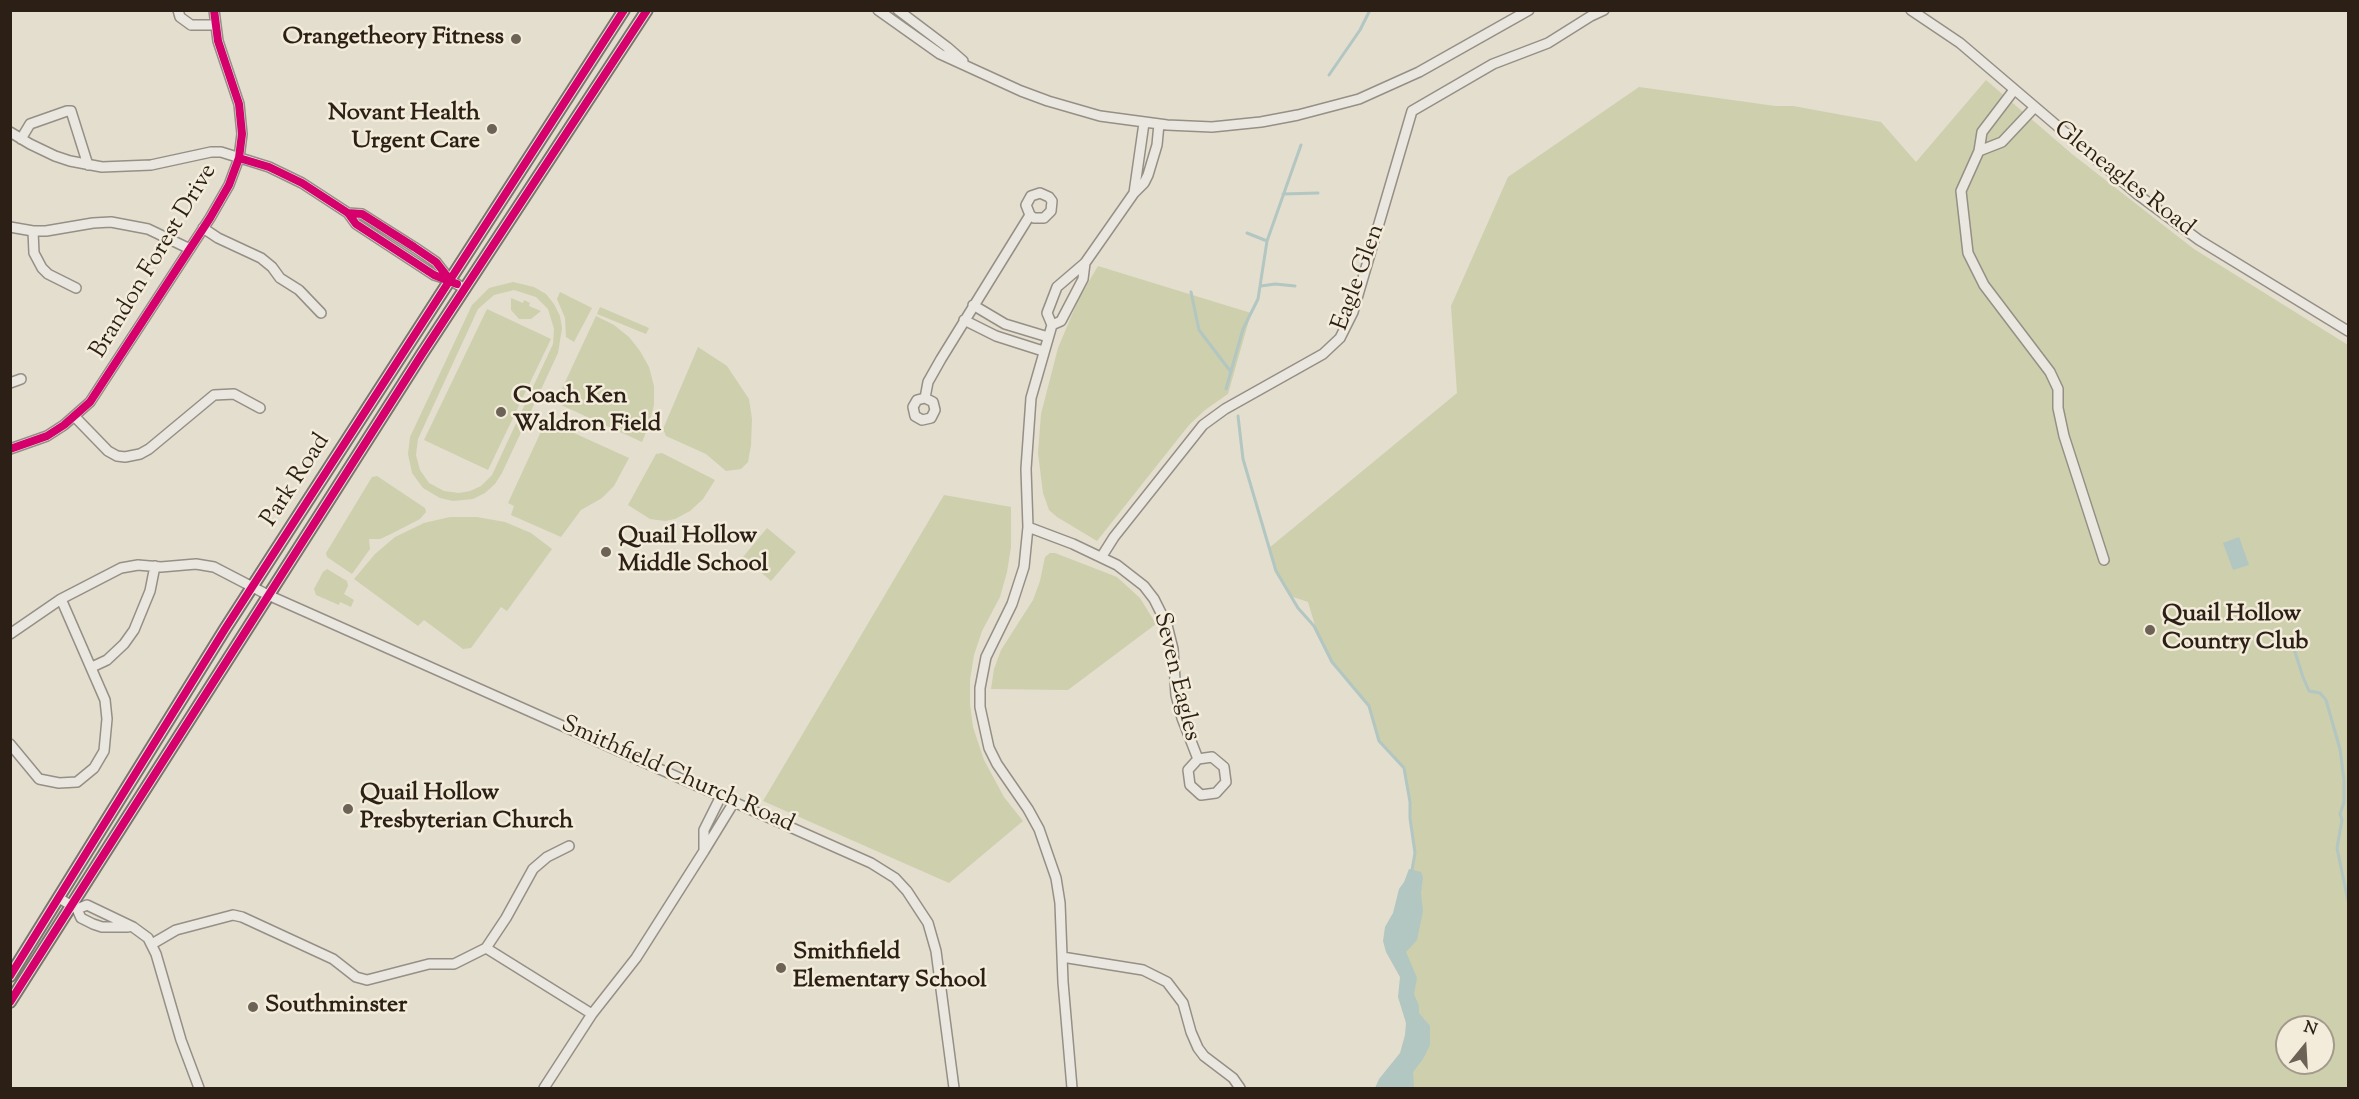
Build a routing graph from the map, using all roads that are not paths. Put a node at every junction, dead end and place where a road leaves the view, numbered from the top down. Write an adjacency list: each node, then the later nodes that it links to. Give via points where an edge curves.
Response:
1 (178, 10): 10 (street, via 180,17 191,25)
2 (214, 10): 10 (street, Brandon Forest Drive)
3 (624, 10): 28 (main road, Park Road)
4 (647, 10): 30 (main road, Park Road)
5 (878, 10): 11 (street, via 940,54)
6 (898, 10): 11 (street)
7 (1529, 10): 15 (street, via 1419,72 1359,99 1262,122 1212,127)
8 (1604, 10): 45 (street, Eagle Glen, via 1548,43 1493,63 1412,111 1353,312 1340,338 1323,354 1225,409 1203,426)
9 (1911, 10): 12 (street, Gleneagles Road, via 1960,43)
10 (216, 25): 19 (street, Brandon Forest Drive, via 239,104)
11 (967, 65): 14 (street, via 1048,101 1100,116)
12 (2014, 90): 13 (street, Gleneagles Road); 18 (street, via 1982,132)
13 (2034, 108): 18 (street, via 2002,142); 35 (street, Gleneagles Road, via 2199,240)
14 (1144, 123): 15 (street); 21 (street)
15 (1159, 124): 21 (street, via 1148,175)
16 (10, 132): 17 (street)
17 (21, 139): 20 (street, via 55,156); 20 (street, via 30,124 71,111)
18 (1979, 151): 46 (street, via 1961,191 1968,253 1984,285 2050,372 2058,389 2064,436)
19 (239, 158): 20 (street, via 211,152 151,165); 24 (street, Brandon Forest Drive); 28 (street, via 285,174 348,213 362,214 436,262)
20 (88, 165)
21 (1134, 193): 27 (street)
22 (1030, 215): 31 (street)
23 (10, 227): 25 (street)
24 (203, 228): 26 (street, Brandon Forest Drive); 32 (street, via 261,258)
25 (33, 231): 26 (street, via 111,222 148,229); 29 (street, via 34,253 42,268)
26 (190, 249): 42 (street, Brandon Forest Drive, via 106,381)
27 (1085, 263): 34 (street, via 1083,279 1061,321); 34 (street, via 1057,287 1047,313)
28 (450, 280): 30 (street); 48 (main road, Park Road)
29 (76, 288)
30 (465, 289): 49 (main road, Park Road)
31 (973, 305): 33 (street); 36 (street, via 1005,324)
32 (321, 313)
33 (964, 320): 37 (street, via 996,336); 40 (street, via 928,382)
34 (1052, 325): 36 (street)
35 (2349, 332)
36 (1048, 337): 37 (street)
37 (1043, 351): 44 (street, via 1031,398 1027,438)
38 (21, 379): 39 (street)
39 (10, 382)
40 (925, 398)
41 (260, 408): 42 (street, via 234,394 214,395 149,449 125,457 103,447)
42 (75, 417): 43 (street, Brandon Forest Drive, via 47,436)
43 (10, 449)
44 (1028, 527): 45 (street, Seven Eagles); 63 (street, via 1019,586 986,657 980,688 981,716 997,765 1028,809 1047,850 1060,903)
45 (1102, 556): 54 (street, Seven Eagles, via 1144,586 1163,614 1173,649 1180,711)
46 (2104, 560)
47 (155, 566): 48 (street, Smithfield Church Road, via 208,565); 50 (street, Smithfield Church Road, via 121,568); 52 (street, via 150,591 134,630 107,660)
48 (252, 586): 49 (street, Smithfield Church Road); 59 (main road, Park Road)
49 (268, 595): 55 (street, Smithfield Church Road); 60 (main road, Park Road)
50 (61, 599): 51 (street, Smithfield Church Road); 52 (street)
51 (10, 634)
52 (92, 667): 53 (street, via 105,700 107,719 104,751 94,768 77,782 39,778)
53 (10, 744)
54 (1198, 759): 54 (street, Seven Eagles, via 1188,770 1190,785 1201,795 1216,793 1226,782 1224,767 1212,757)
55 (721, 796): 56 (street, Smithfield Church Road); 58 (street, via 704,830)
56 (734, 802): 58 (street); 69 (street, Smithfield Church Road, via 881,868 915,901 928,922 936,951)
57 (569, 846): 62 (street, via 533,869)
58 (704, 851): 66 (street, via 636,958)
59 (59, 898): 60 (street); 64 (main road, Park Road)
60 (74, 907): 61 (street, via 87,905 133,927); 65 (main road, Park Road)
61 (152, 944): 62 (street, via 176,930 233,915 333,959 356,977 367,980 429,964 454,964); 67 (street)
62 (486, 948): 66 (street)
63 (1062, 957): 70 (street); 71 (street, via 1143,970 1167,982 1183,1003 1198,1048)
64 (10, 976)
65 (10, 1002)
66 (592, 1014): 68 (street)
67 (200, 1089)
68 (544, 1089)
69 (954, 1089)
70 (1072, 1089)
71 (1240, 1089)

